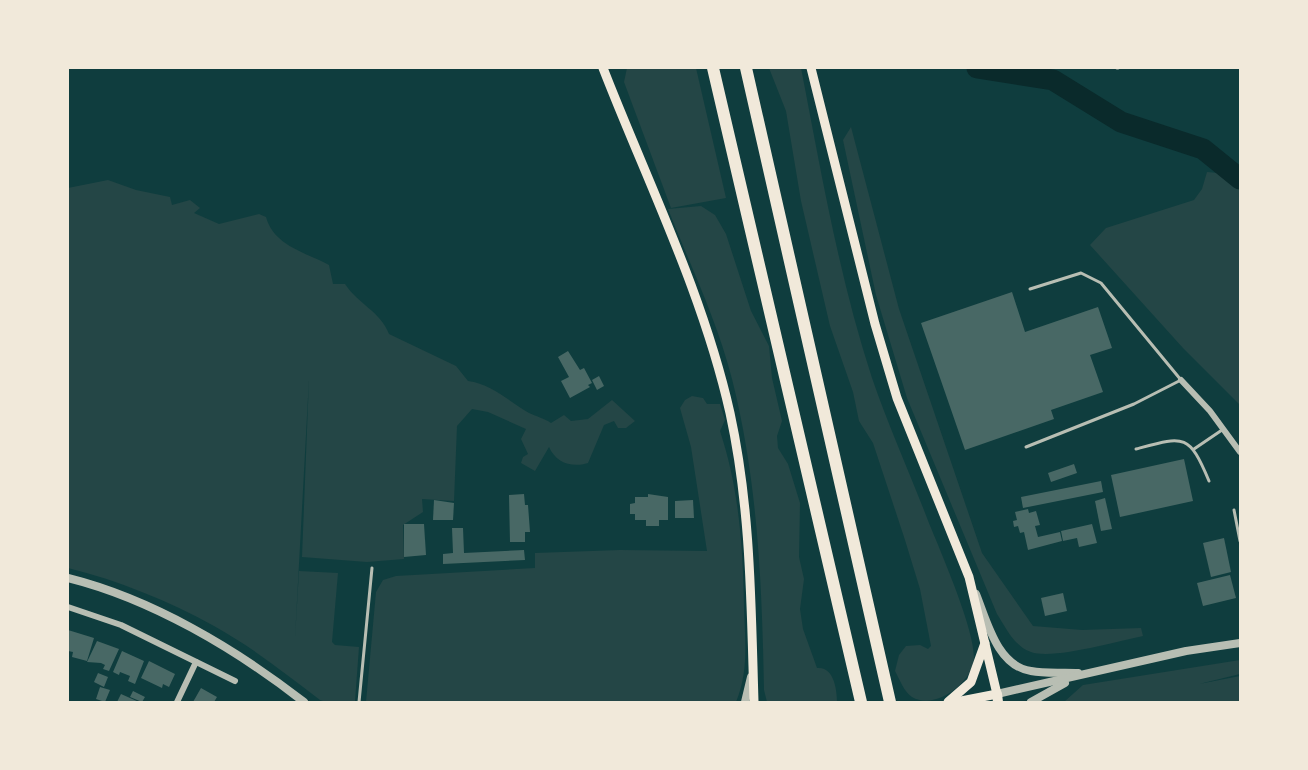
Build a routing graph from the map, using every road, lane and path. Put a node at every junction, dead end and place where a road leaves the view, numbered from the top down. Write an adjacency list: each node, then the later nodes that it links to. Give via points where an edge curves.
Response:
1 (603, 68): 23 (main road, via 697,300 729,411 747,511)
2 (712, 68): 33 (highway)
3 (746, 68): 34 (highway)
4 (811, 68): 17 (main road, via 897,398)
5 (1030, 289): 6 (lane, via 1081,273 1101,283)
6 (1181, 380): 7 (street); 8 (lane, via 1134,404)
7 (1224, 429): 10 (lane); 11 (street)
8 (1026, 447)
9 (1136, 448): 10 (lane, via 1170,440 1184,441)
10 (1194, 449): 12 (lane)
11 (1240, 452)
12 (1209, 481)
13 (1234, 510): 14 (lane)
14 (1240, 534): 15 (lane)
15 (1240, 541)
16 (372, 568): 29 (lane)
17 (969, 577): 20 (main road); 24 (street, via 995,640 1010,661 1030,671)
18 (68, 578): 28 (street, via 122,596 206,636)
19 (68, 607): 22 (street, via 121,625)
20 (985, 642): 26 (main road); 35 (main road, via 971,682)
21 (1240, 643): 24 (street)
22 (196, 662): 25 (street); 27 (street)
23 (753, 668): 30 (street); 31 (main road); 32 (main road)
24 (1087, 673): 26 (street); 37 (street)
25 (235, 681)
26 (997, 698): 36 (main road)
27 (177, 702)
28 (304, 702)
29 (358, 702)
30 (745, 702)
31 (754, 702)
32 (762, 702)
33 (861, 702)
34 (890, 702)
35 (948, 702)
36 (956, 702)
37 (1031, 702)

